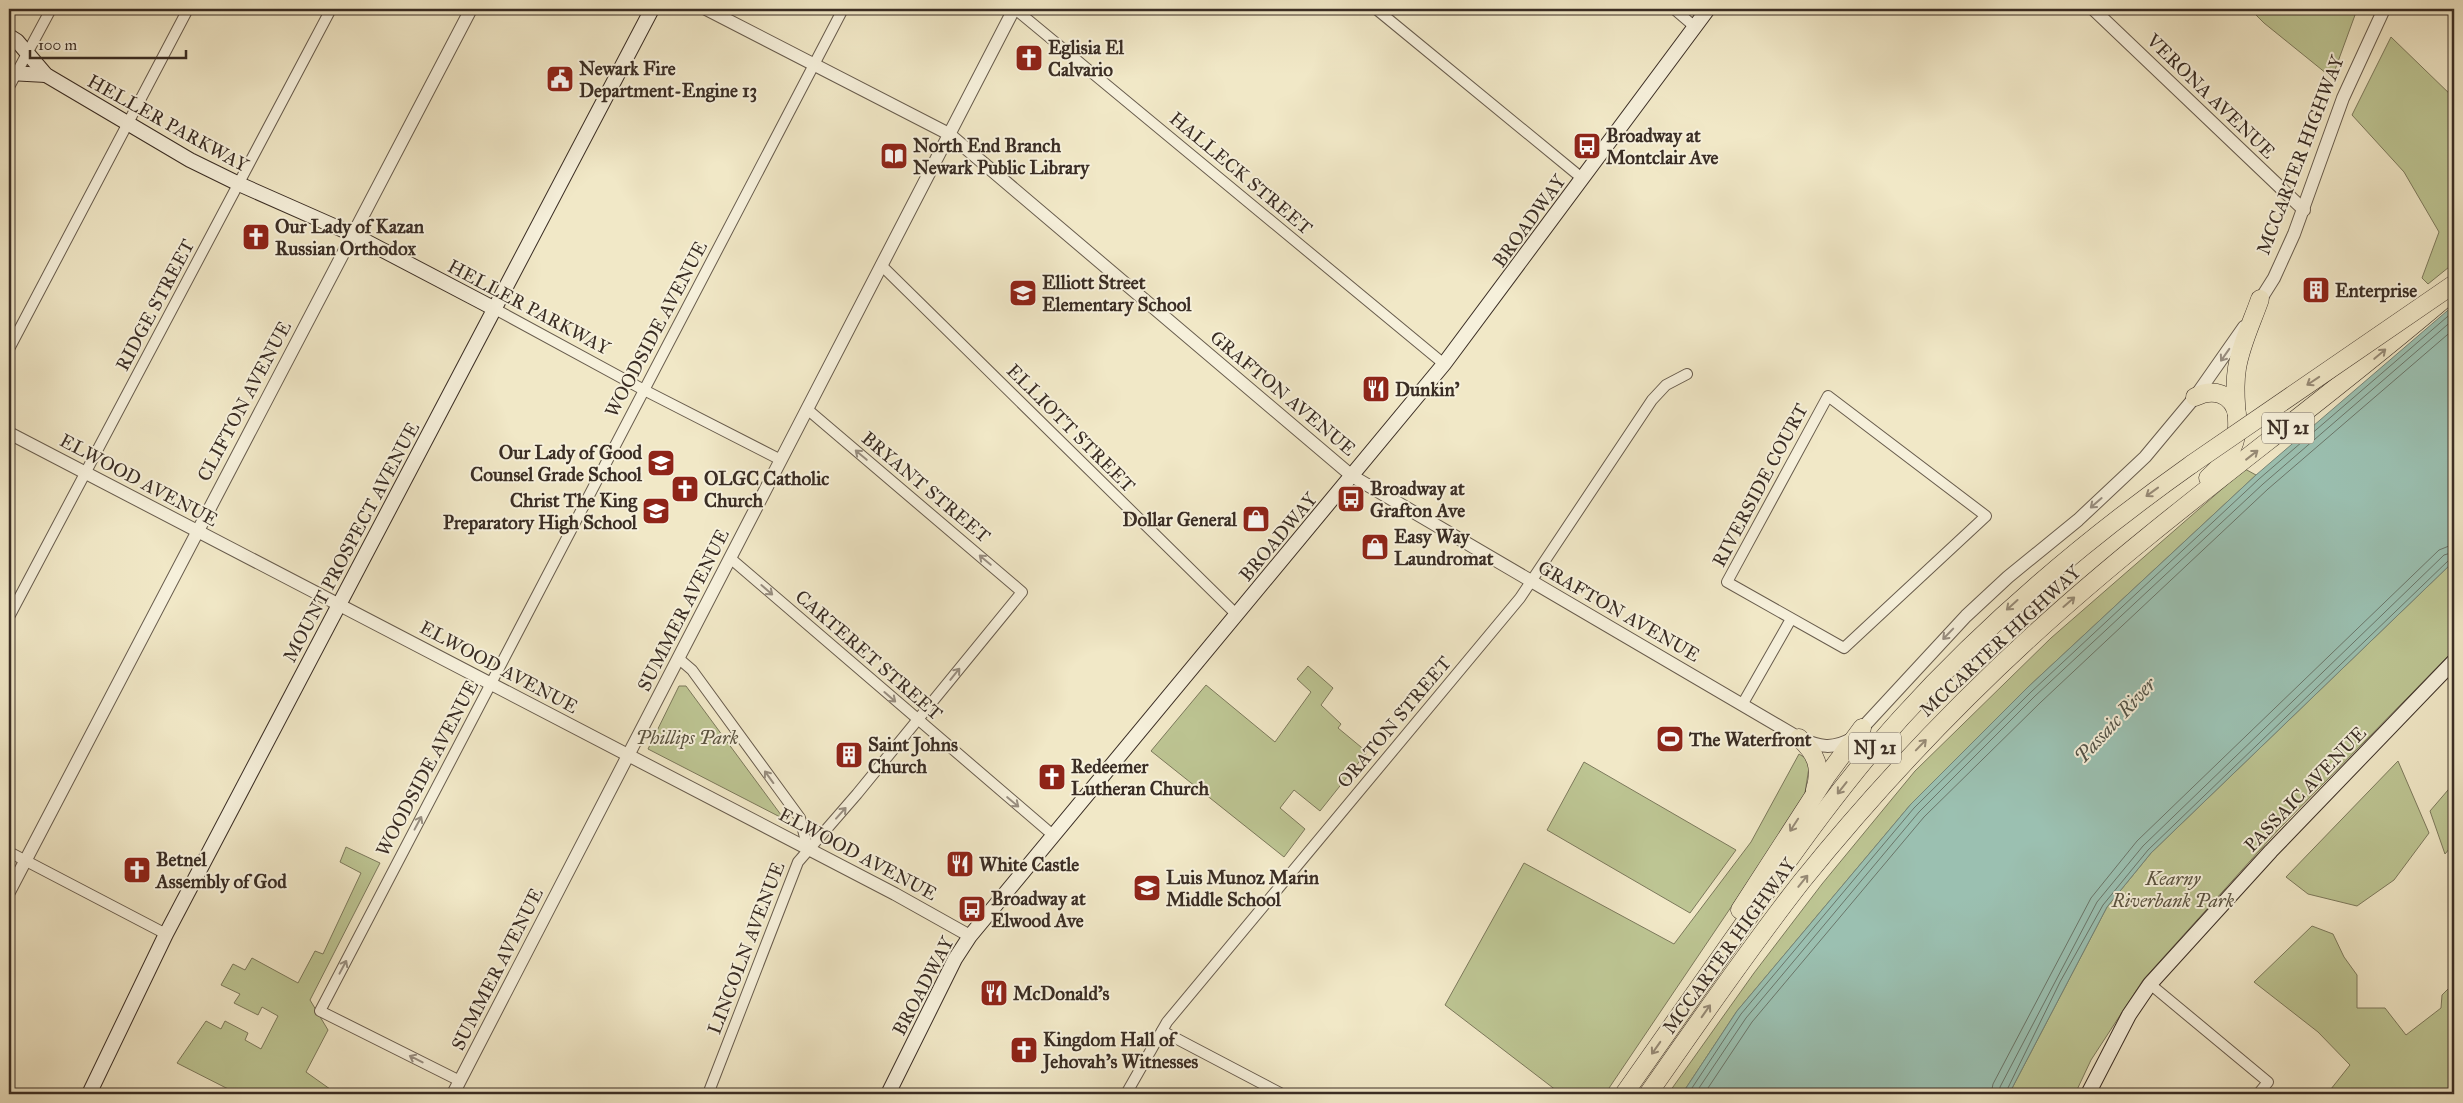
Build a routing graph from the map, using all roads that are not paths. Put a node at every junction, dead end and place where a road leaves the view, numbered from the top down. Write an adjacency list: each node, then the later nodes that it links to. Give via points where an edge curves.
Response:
1 (51, 9): 16 (street)
2 (188, 9): 20 (street)
3 (331, 9): 23 (street, RIDGE STREET)
4 (471, 9): 25 (street, CLIFTON AVENUE)
5 (652, 9): 30 (main road, MOUNT PROSPECT AVENUE)
6 (706, 9): 17 (street, GRAFTON AVENUE)
7 (843, 9): 17 (street, WOODSIDE AVENUE)
8 (1014, 9): 21 (street, SUMMER AVENUE); 32 (street, HALLECK STREET)
9 (1376, 9): 22 (street)
10 (1674, 9): 14 (street)
11 (1708, 9): 14 (main road, BROADWAY)
12 (2093, 9): 24 (street, VERONA AVENUE)
13 (2384, 9): 24 (street, MCCARTER HIGHWAY, via 2343,98)
14 (1696, 27): 22 (main road, BROADWAY)
15 (9, 36): 16 (main road, HELLER PARKWAY)
16 (28, 53): 18 (main road, HELLER PARKWAY); 19 (street)
17 (814, 65): 21 (street, GRAFTON AVENUE); 34 (street, WOODSIDE AVENUE)
18 (46, 75): 19 (main road); 20 (main road, HELLER PARKWAY)
19 (11, 79)
20 (127, 124): 23 (main road, HELLER PARKWAY); 31 (street)
21 (949, 134): 26 (street, SUMMER AVENUE); 41 (street, GRAFTON AVENUE)
22 (1583, 179): 32 (main road, BROADWAY)
23 (239, 184): 25 (main road, HELLER PARKWAY); 40 (street, RIDGE STREET)
24 (2304, 210): 29 (street, MCCARTER HIGHWAY)
25 (352, 234): 30 (main road, HELLER PARKWAY); 42 (street, CLIFTON AVENUE)
26 (882, 265): 36 (street, SUMMER AVENUE); 48 (street, ELLIOTT STREET)
27 (2454, 284): 68 (highway, NJ 21, one-way to 68, bridge, via 2126,510 2036,584 1980,636 1907,712 1822,814)
28 (2454, 290): 44 (highway, MCCARTER HIGHWAY / NJ 21, one-way to 28, via 2351,378)
29 (2260, 299): 35 (street, MCCARTER HIGHWAY, one-way to 35); 37 (highway, via 2237,365)
30 (494, 308): 34 (street, HELLER PARKWAY); 47 (main road, MOUNT PROSPECT AVENUE)
31 (9, 349)
32 (1444, 364): 41 (main road, BROADWAY)
33 (1687, 374): 45 (street, ORATON STREET, via 1666,385 1652,400)
34 (644, 390): 39 (street, HELLER PARKWAY); 53 (street, WOODSIDE AVENUE)
35 (2195, 397): 37 (highway, via 2220,393 2234,404); 56 (street, MCCARTER HIGHWAY, one-way to 56, via 2127,475 1966,616)
36 (807, 409): 39 (street, SUMMER AVENUE); 46 (street, BRYANT STREET, one-way to 36)
37 (2239, 424): 44 (highway, via 2234,446 2222,464)
38 (9, 433): 40 (street, ELWOOD AVENUE)
39 (781, 460): 43 (street, SUMMER AVENUE)
40 (85, 473): 42 (street, ELWOOD AVENUE); 49 (street, RIDGE STREET)
41 (1352, 476): 45 (street, GRAFTON AVENUE); 48 (main road, BROADWAY)
42 (197, 531): 47 (street, ELWOOD AVENUE); 63 (street, CLIFTON AVENUE)
43 (730, 558): 51 (street, SUMMER AVENUE); 55 (street, CARTERET STREET, one-way to 55)
44 (2118, 561): 70 (highway, MCCARTER HIGHWAY / NJ 21, one-way to 44, via 1802,882 1900,767 2006,660)
45 (1532, 582): 54 (street, GRAFTON AVENUE); 69 (street, ORATON STREET)
46 (1022, 592): 55 (street, LINCOLN AVENUE, one-way to 46)
47 (339, 605): 53 (street, ELWOOD AVENUE); 65 (main road, MOUNT PROSPECT AVENUE)
48 (1237, 615): 60 (main road, BROADWAY)
49 (9, 617)
50 (1791, 620): 50 (street, RIVERSIDE COURT, via 1844,648 1986,516 1828,396 1727,582); 54 (street)
51 (678, 658): 58 (street, SUMMER AVENUE); 61 (street, one-way to 51, via 800,818 692,670)
52 (2454, 661): 67 (main road, PASSAIC AVENUE, via 2271,851)
53 (490, 684): 58 (street, ELWOOD AVENUE); 71 (street, WOODSIDE AVENUE, one-way to 53, via 320,1011)
54 (1742, 705): 57 (street, GRAFTON AVENUE)
55 (917, 720): 60 (street, CARTERET STREET, one-way to 60); 61 (street, LINCOLN AVENUE, one-way to 55)
56 (1862, 728): 57 (street, GRAFTON AVENUE, via 1852,738 1833,747); 59 (highway)
57 (1799, 738): 59 (highway, via 1818,763 1818,781)
58 (629, 756): 61 (street, ELWOOD AVENUE); 71 (street, SUMMER AVENUE)
59 (1811, 799): 68 (highway, one-way to 68)
60 (1054, 836): 66 (main road, BROADWAY)
61 (808, 849): 66 (street, ELWOOD AVENUE); 74 (street, LINCOLN AVENUE, via 792,873)
62 (9, 852): 63 (street)
63 (25, 861): 64 (street, CLIFTON AVENUE); 65 (street)
64 (9, 892)
65 (166, 934): 73 (main road, MOUNT PROSPECT AVENUE)
66 (970, 936): 75 (main road, BROADWAY, via 955,959)
67 (2150, 984): 80 (main road, PASSAIC AVENUE, via 2125,1023); 81 (street, via 2268,1082)
68 (1674, 1023): 77 (highway, NJ 21, one-way to 77)
69 (1162, 1031): 72 (street); 76 (street, ORATON STREET)
70 (1679, 1050): 78 (highway, MCCARTER HIGHWAY / NJ 21); 79 (highway)
71 (457, 1090)
72 (1279, 1093)
73 (89, 1094)
74 (708, 1094)
75 (888, 1094)
76 (1126, 1094)
77 (1624, 1094)
78 (1648, 1094)
79 (1652, 1094)
80 (2088, 1094)
81 (2258, 1094)

